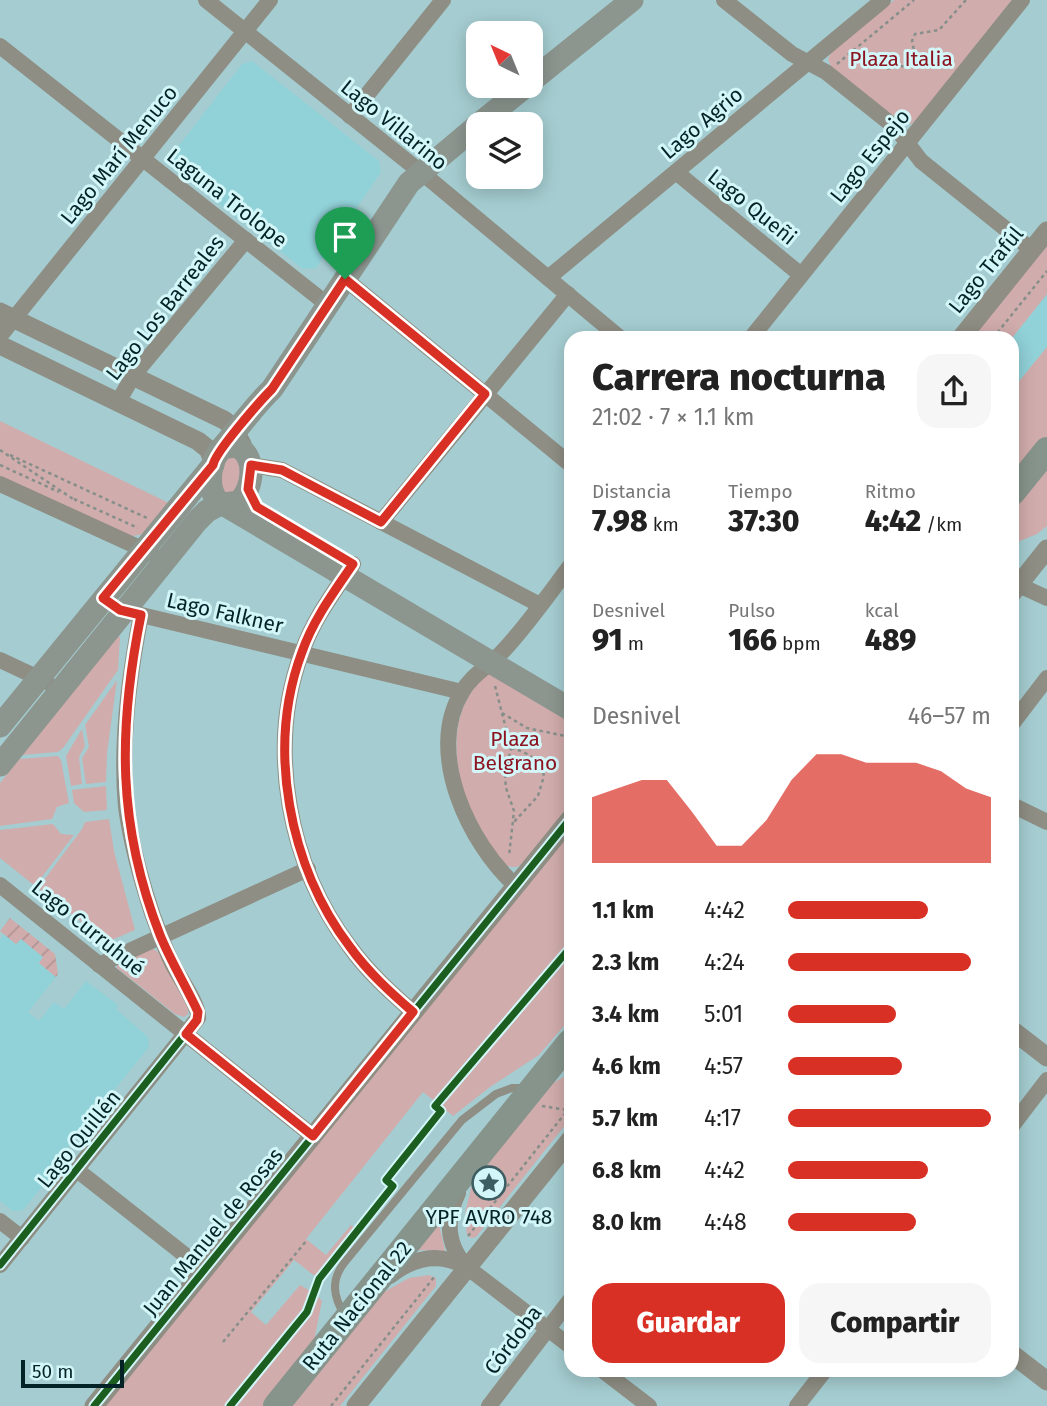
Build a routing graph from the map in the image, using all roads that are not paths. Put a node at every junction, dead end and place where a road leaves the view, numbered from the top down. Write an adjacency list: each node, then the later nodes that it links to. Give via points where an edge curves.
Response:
1 (206, 0): 8 (street, Lago Villarino)
2 (270, 0): 8 (street, Lago Marí Menuco)
3 (443, 0): 14 (street)
4 (632, 0): 11 (main road)
5 (724, 0): 10 (street)
6 (883, 0): 10 (street, Lago Agrio)
7 (1022, 0): 16 (street, Lago Espejo)
8 (245, 32): 14 (street, Lago Villarino); 17 (street, Lago Marí Menuco)
9 (0, 47): 17 (street, Laguna Trolope)
10 (808, 62): 16 (street, via 896,128); 19 (street, Lago Agrio)
11 (543, 72)
12 (511, 98): 13 (main road)
13 (494, 112)
14 (350, 116): 18 (street, Lago Villarino)
15 (466, 135): 18 (main road)
16 (907, 143): 22 (street, via 925,165); 23 (street, Lago Espejo)
17 (143, 159): 21 (street, Laguna Trolope); 28 (street, Lago Marí Menuco)
18 (420, 172): 24 (street, Lago Villarino); 25 (main road)
19 (676, 172): 23 (street, Lago Queñi); 24 (street, Lago Agrio)
20 (1047, 232): 22 (street, Lago Trafúl)
21 (246, 240): 27 (street, Laguna Trolope); 34 (street, Lago Los Barreales)
22 (1032, 250): 31 (street, Lago Trafúl)
23 (801, 275): 30 (street, Lago Espejo)
24 (548, 278): 26 (street, Lago Villarino)
25 (345, 279): 27 (main road); 36 (street)
26 (568, 294): 29 (street, Lago Villarino); 36 (street)
27 (328, 304): 35 (main road)
28 (7, 316): 32 (street, Lago Marí Menuco); 34 (street)
29 (612, 331)
30 (757, 331)
31 (967, 331)
32 (0, 336)
33 (0, 345): 37 (street)
34 (133, 376): 37 (street, Lago Los Barreales); 38 (street, via 224,420)
35 (272, 389): 38 (main road); 40 (main road)
36 (485, 394): 42 (street); 47 (street)
37 (118, 402): 41 (street, via 202,443)
38 (236, 432): 40 (street); 41 (main road)
39 (1047, 450): 44 (highway)
40 (249, 458): 41 (main road, via 234,446 225,447); 45 (main road); 47 (street, via 282,470)
41 (215, 459): 46 (main road, via 211,490); 48 (main road)
42 (564, 459)
43 (0, 484): 48 (street, Lago Falkner)
44 (1019, 484)
45 (248, 489): 46 (main road, via 239,502); 51 (main road, via 261,510)
46 (223, 504): 50 (main road, via 200,517); 51 (main road)
47 (381, 522): 57 (street)
48 (141, 537): 50 (street, Lago Falkner); 55 (main road)
49 (1047, 549): 53 (street)
50 (166, 560): 58 (main road)
51 (349, 570): 59 (street); 61 (main road)
52 (564, 574): 57 (street)
53 (1019, 581)
54 (1019, 589): 56 (street)
55 (103, 598): 58 (street, Lago Falkner); 62 (main road)
56 (1047, 598)
57 (540, 605): 61 (street)
58 (133, 613): 59 (street, Lago Falkner); 64 (main road); 77 (street, via 125,787 133,845)
59 (301, 653): 66 (street, Lago Falkner); 74 (street, via 289,701 286,756 294,824)
60 (0, 660): 62 (street)
61 (495, 663): 65 (main road); 66 (street, via 472,678); 67 (main road)
62 (39, 678): 64 (street); 69 (main road)
63 (1047, 678): 68 (street)
64 (62, 689): 70 (main road)
65 (564, 689)
66 (462, 692): 76 (street, via 450,739 456,789 482,848)
67 (564, 705)
68 (1019, 715)
69 (0, 726)
70 (0, 765)
71 (1019, 808): 72 (street)
72 (1047, 821)
73 (564, 826): 76 (street, Juan Manuel de Rosas)
74 (308, 869): 77 (street); 79 (street, via 349,947)
75 (0, 885): 78 (street, Lago Curruhué)
76 (516, 886): 79 (street, Juan Manuel de Rosas)
77 (161, 936): 78 (street); 80 (street, via 198,1012)
78 (99, 965): 80 (street, Lago Curruhué)
79 (413, 1012): 88 (street, Juan Manuel de Rosas)
80 (186, 1034): 88 (street, Lago Curruhué); 91 (street, Lago Quillén)
81 (1019, 1035): 83 (street)
82 (564, 1051): 86 (highway, Ruta Nacional 22)
83 (1047, 1057)
84 (564, 1067): 86 (street)
85 (1047, 1080): 87 (street)
86 (533, 1096): 90 (highway, Ruta Nacional 22); 99 (lane, via 512,1088 500,1092 443,1140 338,1273 336,1297)
87 (1019, 1117)
88 (313, 1136): 96 (street, Juan Manuel de Rosas)
89 (564, 1147): 95 (street)
90 (470, 1167): 95 (street, via 454,1201 449,1227 455,1251); 97 (highway, Ruta Nacional 22)
91 (76, 1170): 93 (street, Lago Quillén); 96 (street)
92 (0, 1221): 93 (street)
93 (22, 1238): 94 (street, Lago Quillén)
94 (0, 1265)
95 (467, 1268): 97 (street, via 444,1258 419,1260); 100 (street); 108 (street)
96 (204, 1270): 106 (street, Juan Manuel de Rosas)
97 (368, 1292): 99 (highway, Ruta Nacional 22)
98 (564, 1308): 100 (street, Córdoba)
99 (347, 1318): 107 (highway, Ruta Nacional 22)
100 (548, 1329): 101 (street); 109 (street, Córdoba)
101 (564, 1341)
102 (1019, 1359): 105 (street)
103 (611, 1377): 110 (street)
104 (820, 1377): 111 (street)
105 (1047, 1381)
106 (94, 1406)
107 (276, 1406)
108 (356, 1406)
109 (489, 1406)
110 (649, 1406)
111 (797, 1406)

